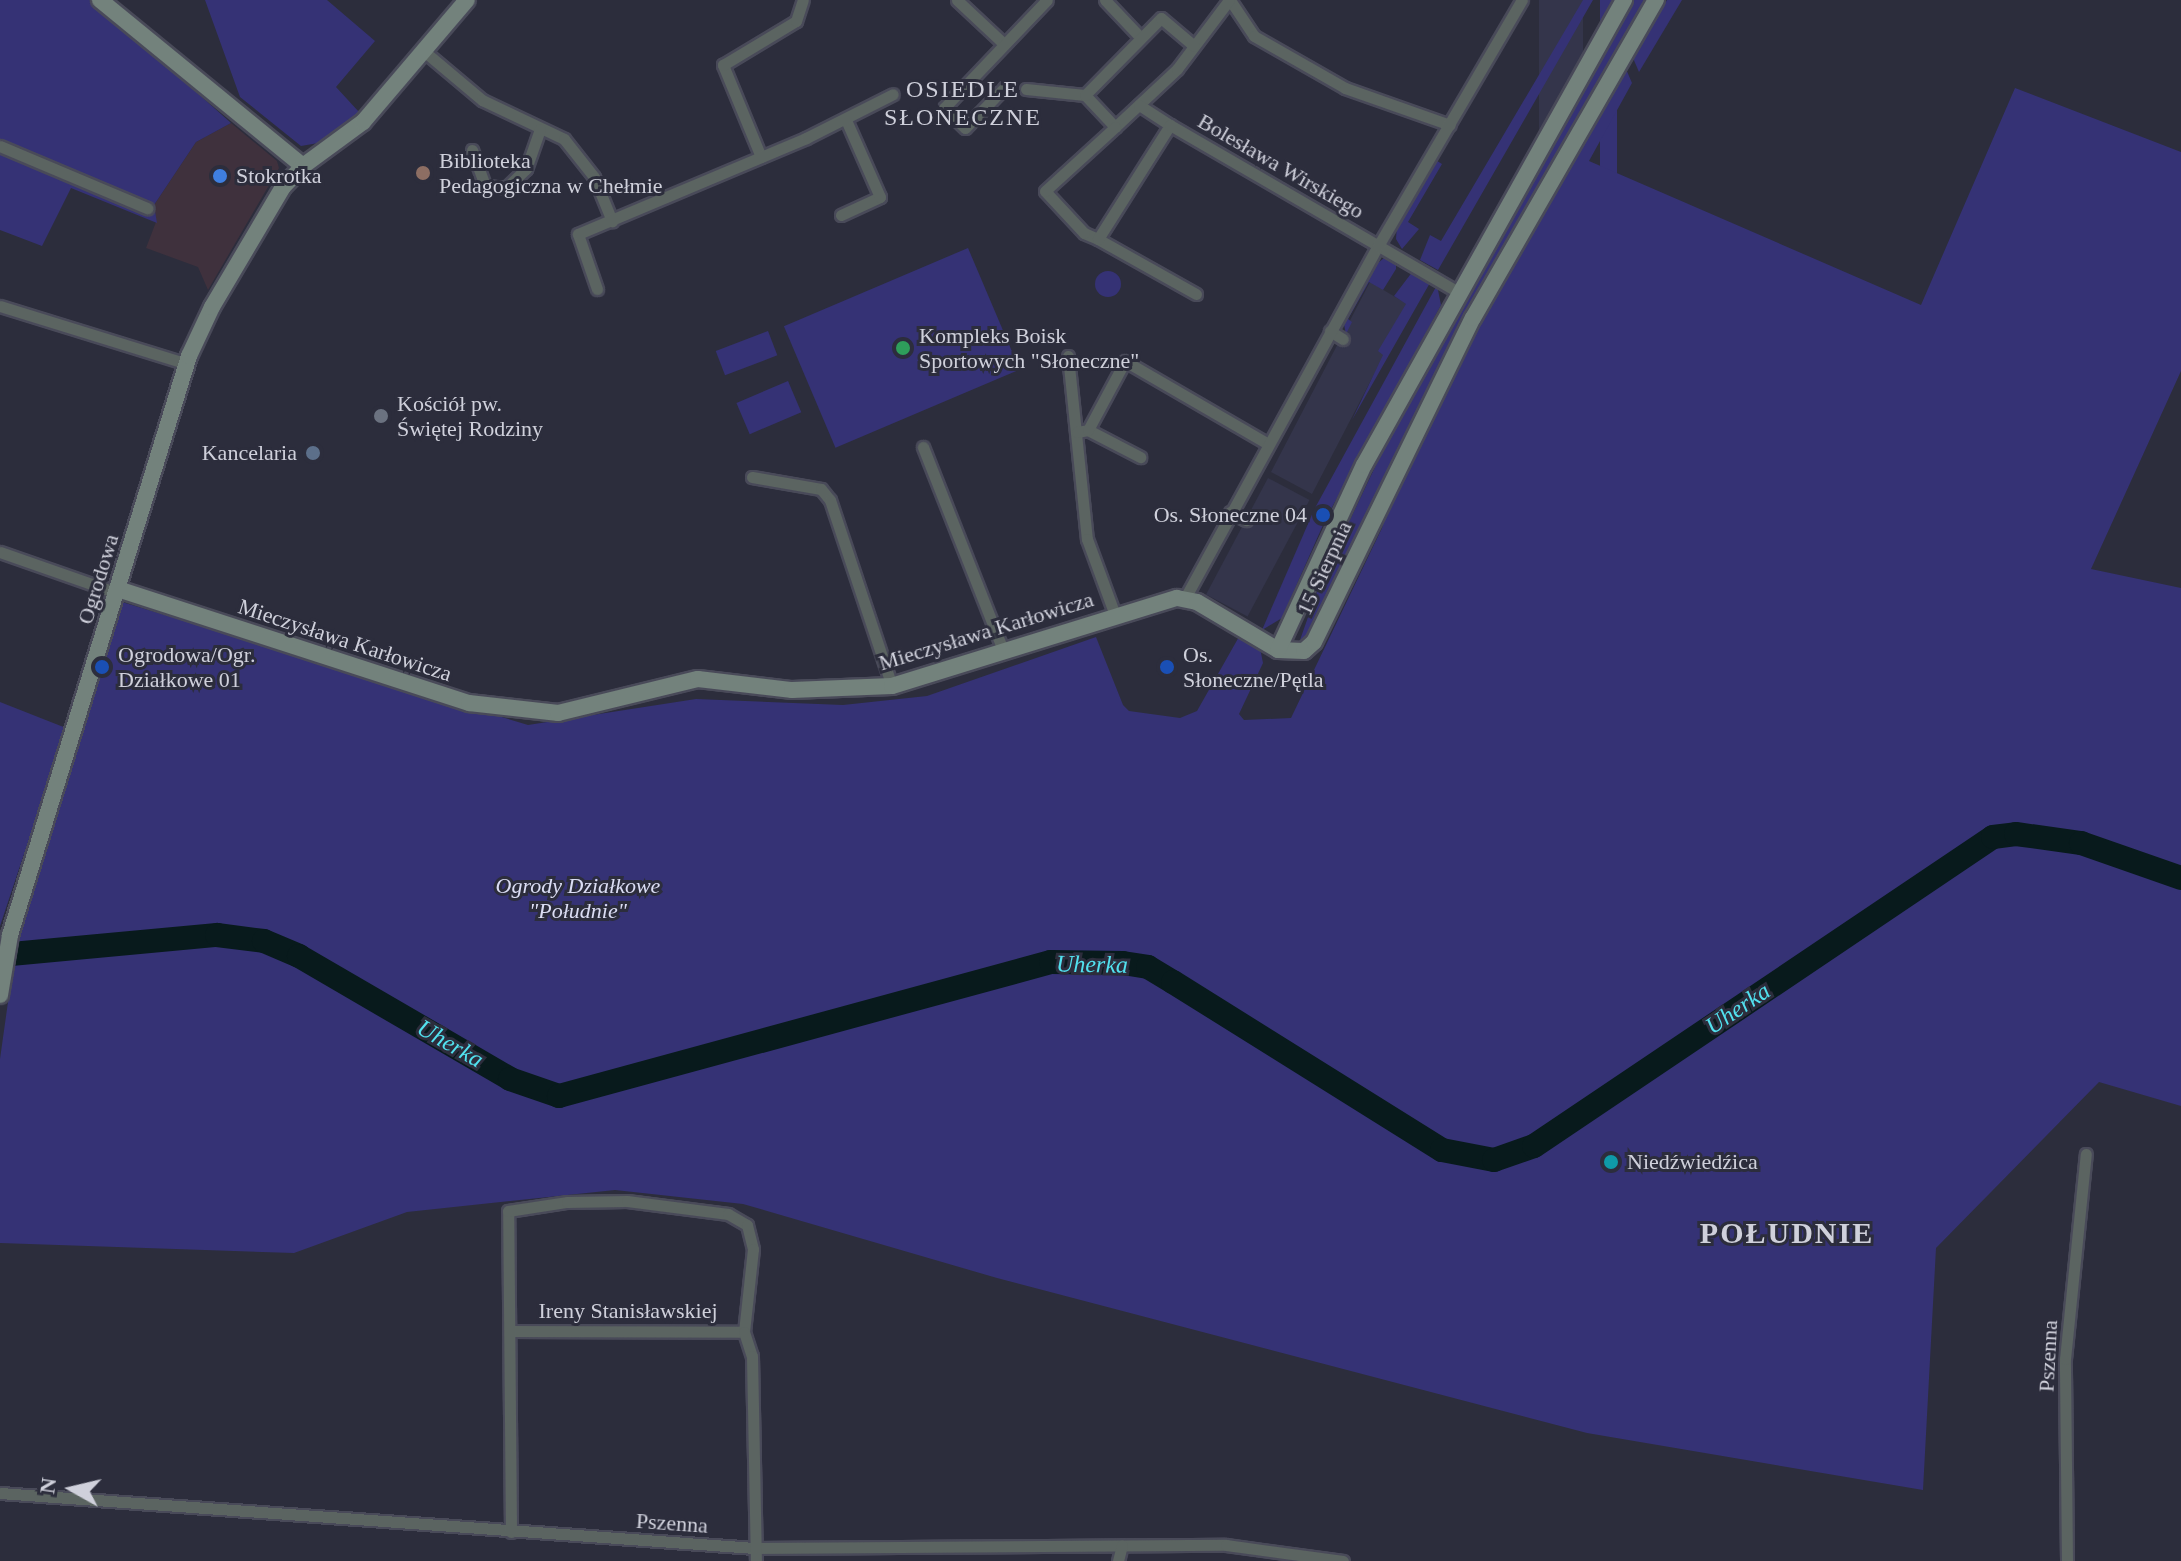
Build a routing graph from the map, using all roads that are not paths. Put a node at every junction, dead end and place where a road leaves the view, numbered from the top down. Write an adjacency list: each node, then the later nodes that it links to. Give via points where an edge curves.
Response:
1 (100, 0): 28 (street)
2 (467, 0): 14 (street, Ogrodowa)
3 (803, 0): 27 (street, via 796,21 723,65)
4 (957, 0): 12 (street)
5 (1047, 0): 12 (street)
6 (1105, 0): 11 (street)
7 (1230, 0): 13 (street); 22 (street, via 1254,36 1345,88)
8 (1522, 0): 22 (street, Bolesława Wirskiego)
9 (1624, 0): 35 (street, 15 Sierpnia)
10 (1656, 0): 53 (street, 15 Sierpnia, via 1473,318 1314,642 1304,651)
11 (1140, 37): 13 (street, via 1161,18); 18 (street)
12 (1004, 44): 15 (street, via 944,108 965,128)
13 (1194, 46): 19 (street)
14 (425, 52): 24 (street, via 482,100); 28 (street, Ogrodowa, via 363,122)
15 (1005, 87)
16 (1026, 89): 18 (street)
17 (893, 94): 20 (street)
18 (1085, 95): 23 (street)
19 (1139, 105): 21 (street); 23 (street)
20 (846, 120): 27 (street); 30 (street, via 880,197)
21 (1170, 125): 32 (street, Bolesława Wirskiego); 33 (street, Bolesława Wirskiego)
22 (1450, 125): 33 (street, Bolesława Wirskiego)
23 (1115, 127): 32 (street, via 1045,191 1084,233)
24 (540, 129): 26 (street, via 526,169 506,188 485,186); 31 (street, via 564,139 594,177)
25 (0, 146): 29 (street)
26 (472, 150)
27 (761, 157): 31 (street)
28 (303, 166): 41 (street, Ogrodowa, via 283,187 219,294)
29 (147, 208)
30 (841, 215)
31 (612, 221): 34 (street, via 578,234)
32 (1098, 239): 36 (street)
33 (1378, 246): 35 (street, Bolesława Wirskiego); 38 (street, Bolesława Wirskiego)
34 (597, 289)
35 (1458, 292): 53 (street, 15 Sierpnia, via 1364,465)
36 (1196, 294)
37 (0, 306): 41 (street)
38 (1330, 331): 39 (street); 43 (street, Bolesława Wirskiego)
39 (1343, 339)
40 (1068, 356): 42 (street)
41 (187, 364): 50 (street, Ogrodowa)
42 (1082, 431): 43 (street, via 1125,361); 45 (street); 52 (street, via 1087,539)
43 (1268, 444): 47 (street)
44 (923, 447): 54 (street)
45 (1140, 457)
46 (752, 477): 55 (street, via 821,489 830,500)
47 (1230, 512): 48 (street); 51 (street)
48 (1246, 520)
49 (0, 552): 50 (street)
50 (117, 591): 55 (street, Mieczysława Karłowicza, via 469,703 510,711 558,713 698,679 792,690); 56 (street, Ogrodowa, via 10,935)
51 (1185, 598): 52 (street, Mieczysława Karłowicza); 53 (street)
52 (1115, 615): 54 (street, Mieczysława Karłowicza)
53 (1278, 650)
54 (1004, 653): 55 (street, Mieczysława Karłowicza)
55 (892, 686)
56 (0, 995)
57 (2086, 1154): 68 (street, Pszenna, via 2065,1359)
58 (512, 1331): 59 (street, Ireny Stanisławskiej); 59 (street, Ireny Stanisławskiej, via 508,1211 567,1202 627,1201 728,1214 747,1225 753,1249); 61 (street, Ireny Stanisławskiej, via 507,1364)
59 (744, 1332): 63 (street, via 752,1356)
60 (0, 1493): 61 (street, Pszenna)
61 (511, 1532): 63 (street, Pszenna)
62 (1122, 1545): 63 (street, Pszenna); 64 (street, Pszenna); 66 (street)
63 (755, 1548): 65 (street)
64 (1254, 1555): 67 (street, Pszenna)
65 (756, 1561)
66 (1118, 1561)
67 (1343, 1561)
68 (2067, 1561)

